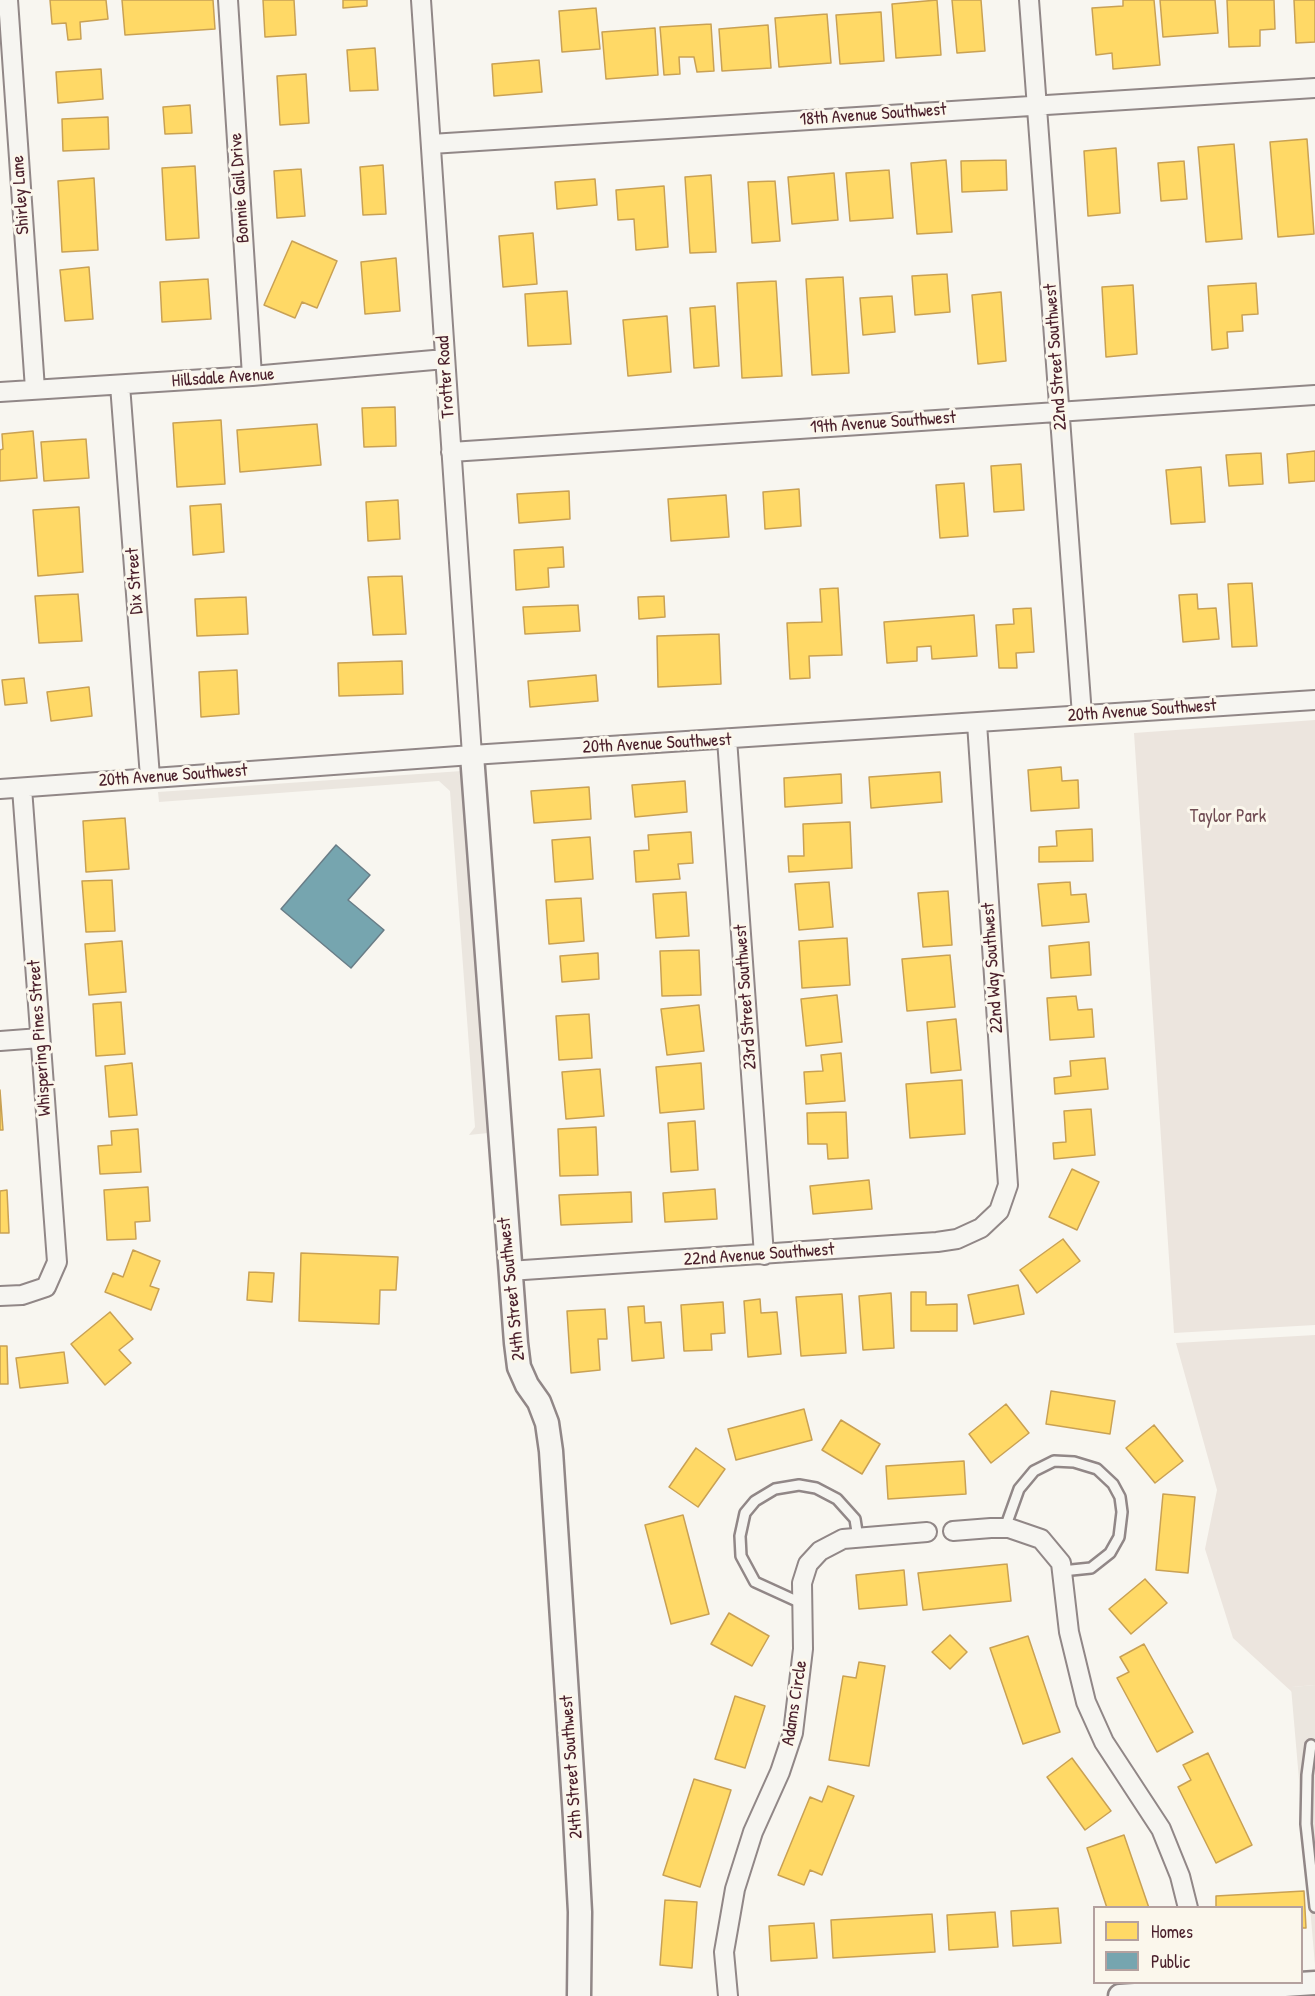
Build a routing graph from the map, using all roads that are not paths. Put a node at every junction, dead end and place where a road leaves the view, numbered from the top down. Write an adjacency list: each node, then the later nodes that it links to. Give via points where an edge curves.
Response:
1 (8, 0): 11 (street, Shirley Lane)
2 (228, 0): 9 (street, Bonnie Gail Drive)
3 (421, 0): 7 (street, Trotter Road)
4 (1029, 0): 6 (street, 22nd Street Southwest)
5 (1315, 88): 6 (street, 18th Avenue Southwest)
6 (1037, 105): 7 (street, 18th Avenue Southwest); 14 (street, 22nd Street Southwest)
7 (431, 144): 8 (street, Trotter Road)
8 (445, 359): 9 (street, Hillsdale Avenue); 15 (street, Trotter Road)
9 (252, 376): 10 (street, Hillsdale Avenue)
10 (120, 385): 11 (street, Hillsdale Avenue); 21 (street, Dix Street)
11 (34, 389): 12 (street, Hillsdale Avenue)
12 (0, 392)
13 (1315, 395): 14 (street, 19th Avenue Southwest)
14 (1060, 412): 15 (street, 19th Avenue Southwest); 17 (street, 22nd Street Southwest)
15 (451, 452): 20 (street, Trotter Road)
16 (1315, 700): 17 (street, 20th Avenue Southwest)
17 (1082, 715): 18 (street, 20th Avenue Southwest)
18 (977, 723): 19 (street, 20th Avenue Southwest); 26 (street, 22nd Way Southwest, via 1008,1185)
19 (728, 740): 20 (street, 20th Avenue Southwest); 27 (street, 23rd Street Southwest)
20 (472, 755): 21 (street, 20th Avenue Southwest); 28 (street, 24th Street Southwest)
21 (150, 777): 22 (street, 20th Avenue Southwest)
22 (21, 788): 23 (street, 20th Avenue Southwest); 24 (street, Whispering Pines Street)
23 (0, 789)
24 (40, 1038): 25 (street); 29 (street, Whispering Pines Street, via 57,1262 46,1287 22,1295)
25 (0, 1041)
26 (999, 1211): 27 (street, 22nd Avenue Southwest, via 981,1228 957,1239)
27 (764, 1255): 28 (street, 22nd Avenue Southwest)
28 (509, 1271): 42 (street, 24th Street Southwest, via 519,1367 539,1402 551,1451 580,1912)
29 (0, 1296)
30 (1005, 1528): 31 (street); 34 (street, via 1041,1539 1061,1563); 34 (lane, via 1019,1489 1034,1471 1054,1461 1097,1469 1120,1497 1119,1537 1110,1553 1091,1568)
31 (953, 1530)
32 (927, 1532): 33 (street, Adams Circle)
33 (858, 1538): 35 (street, Adams Circle, via 843,1539 820,1551 808,1564); 35 (lane, via 855,1519 837,1499 816,1488 799,1485 775,1489 755,1501 745,1513 741,1556 755,1582)
34 (1062, 1571): 37 (street, via 1069,1632 1086,1702 1104,1742 1161,1830)
35 (801, 1603): 43 (street, Adams Circle, via 803,1649 793,1733 735,1889 724,1952)
36 (1311, 1745): 38 (lane, via 1306,1824)
37 (1188, 1906)
38 (1315, 1907)
39 (1315, 1983): 41 (street)
40 (1187, 1987): 41 (street); 44 (street)
41 (1216, 1993)
42 (579, 1996)
43 (728, 1996)
44 (1120, 1996)

